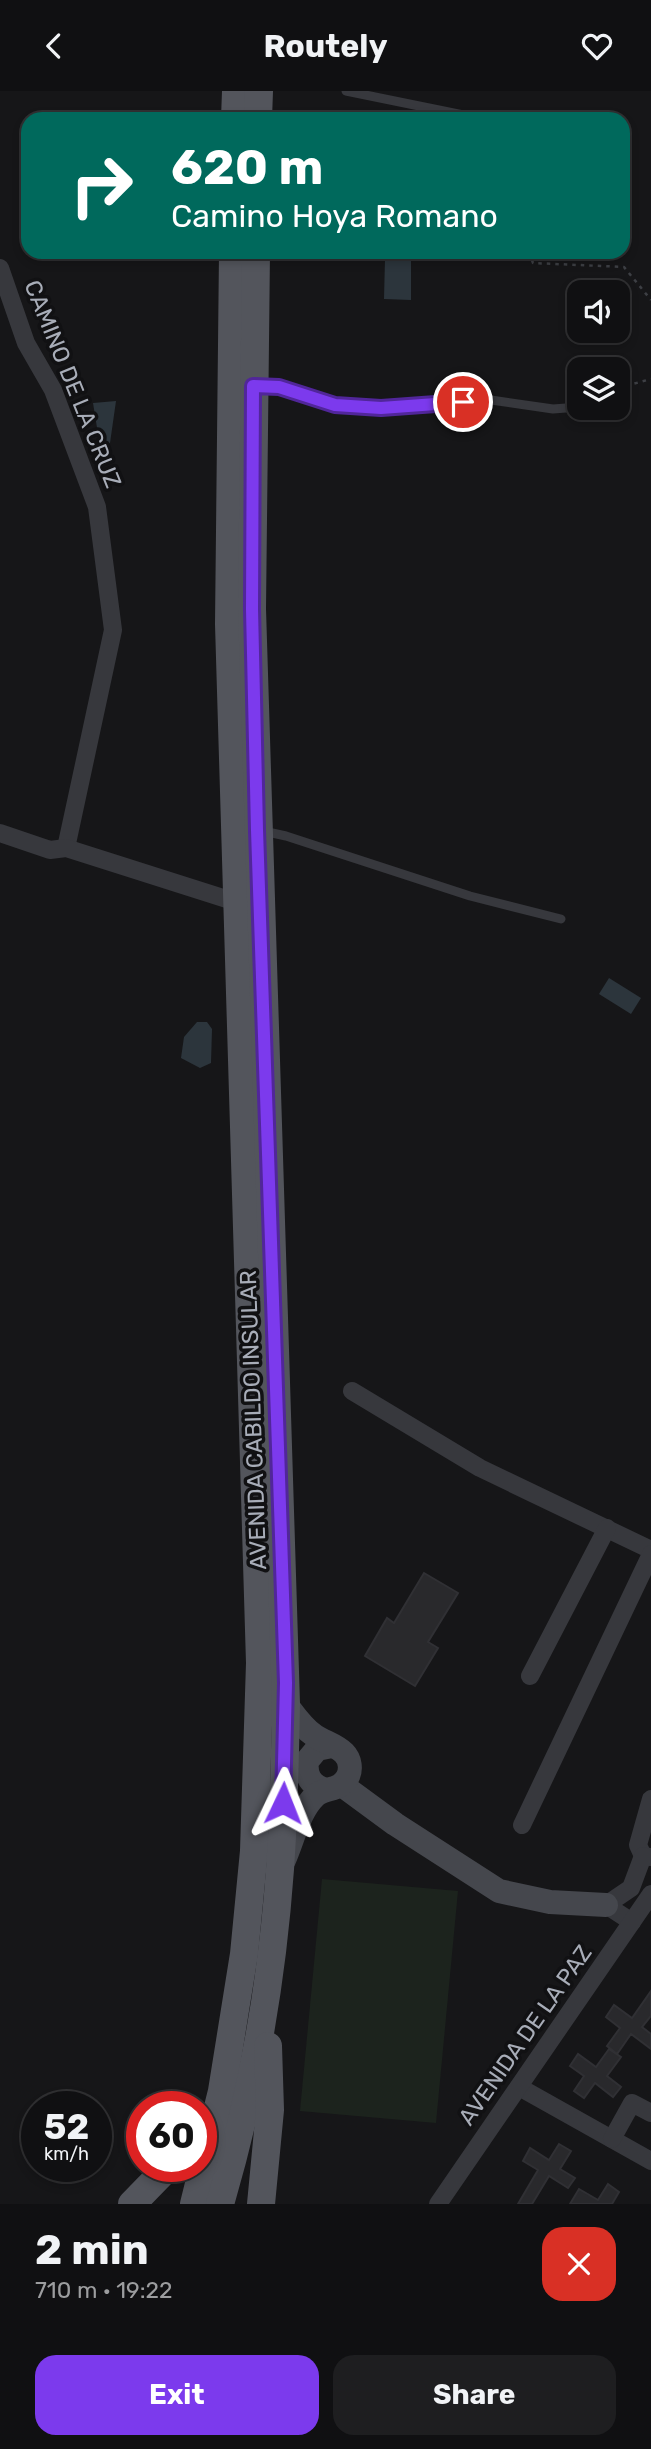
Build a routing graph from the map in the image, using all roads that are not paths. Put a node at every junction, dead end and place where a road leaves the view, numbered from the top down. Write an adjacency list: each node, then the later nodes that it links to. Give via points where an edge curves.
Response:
1 (236, 91): 4 (main road)
2 (258, 91): 5 (main road)
3 (346, 91): 6 (lane)
4 (235, 112)
5 (258, 112)
6 (449, 112)
7 (233, 259): 15 (main road, AVENIDA CABILDO INSULAR, via 229,624)
8 (256, 259): 10 (main road, AVENIDA CABILDO INSULAR)
9 (0, 268): 14 (street, CAMINO DE LA CRUZ, via 26,343 53,390 97,507 113,630)
10 (253, 386): 11 (lane, via 279,387 335,405 381,408 491,400); 12 (main road, AVENIDA CABILDO INSULAR)
11 (567, 408)
12 (257, 830): 16 (lane); 21 (main road, AVENIDA CABILDO INSULAR)
13 (0, 833): 14 (street, via 50,850)
14 (66, 848): 15 (street)
15 (239, 903): 33 (main road, AVENIDA CABILDO INSULAR, via 260,1663 254,1851)
16 (561, 919)
17 (352, 1391): 18 (street, via 480,1468)
18 (607, 1528): 19 (street); 20 (street)
19 (651, 1552): 25 (street)
20 (530, 1675)
21 (286, 1703): 22 (street, via 300,1723); 27 (main road, AVENIDA CABILDO INSULAR)
22 (332, 1746): 23 (street, via 342,1751 350,1769); 23 (street, via 317,1749 307,1761 307,1776 312,1783)
23 (334, 1787): 27 (street, via 316,1795 307,1807); 30 (street, via 499,1891 550,1902)
24 (651, 1799): 26 (street, via 638,1845)
25 (522, 1825)
26 (647, 1857): 28 (street)
27 (280, 1870): 32 (main road, AVENIDA CABILDO INSULAR)
28 (631, 1888): 29 (street); 30 (street)
29 (651, 1895): 31 (street, AVENIDA DE LA PAZ)
30 (606, 1905): 31 (street)
31 (632, 1922): 34 (street, AVENIDA DE LA PAZ)
32 (265, 2006): 42 (main road, AVENIDA CABILDO INSULAR); 43 (main road, via 270,2111)
33 (233, 2033): 35 (main road); 41 (main road, AVENIDA CABILDO INSULAR)
34 (519, 2087): 37 (street); 44 (street, AVENIDA DE LA PAZ)
35 (216, 2091)
36 (651, 2113): 37 (street, via 632,2103)
37 (612, 2139): 38 (street)
38 (651, 2161)
39 (153, 2182): 40 (main road)
40 (132, 2204)
41 (194, 2204)
42 (220, 2204)
43 (261, 2204)
44 (438, 2204)

